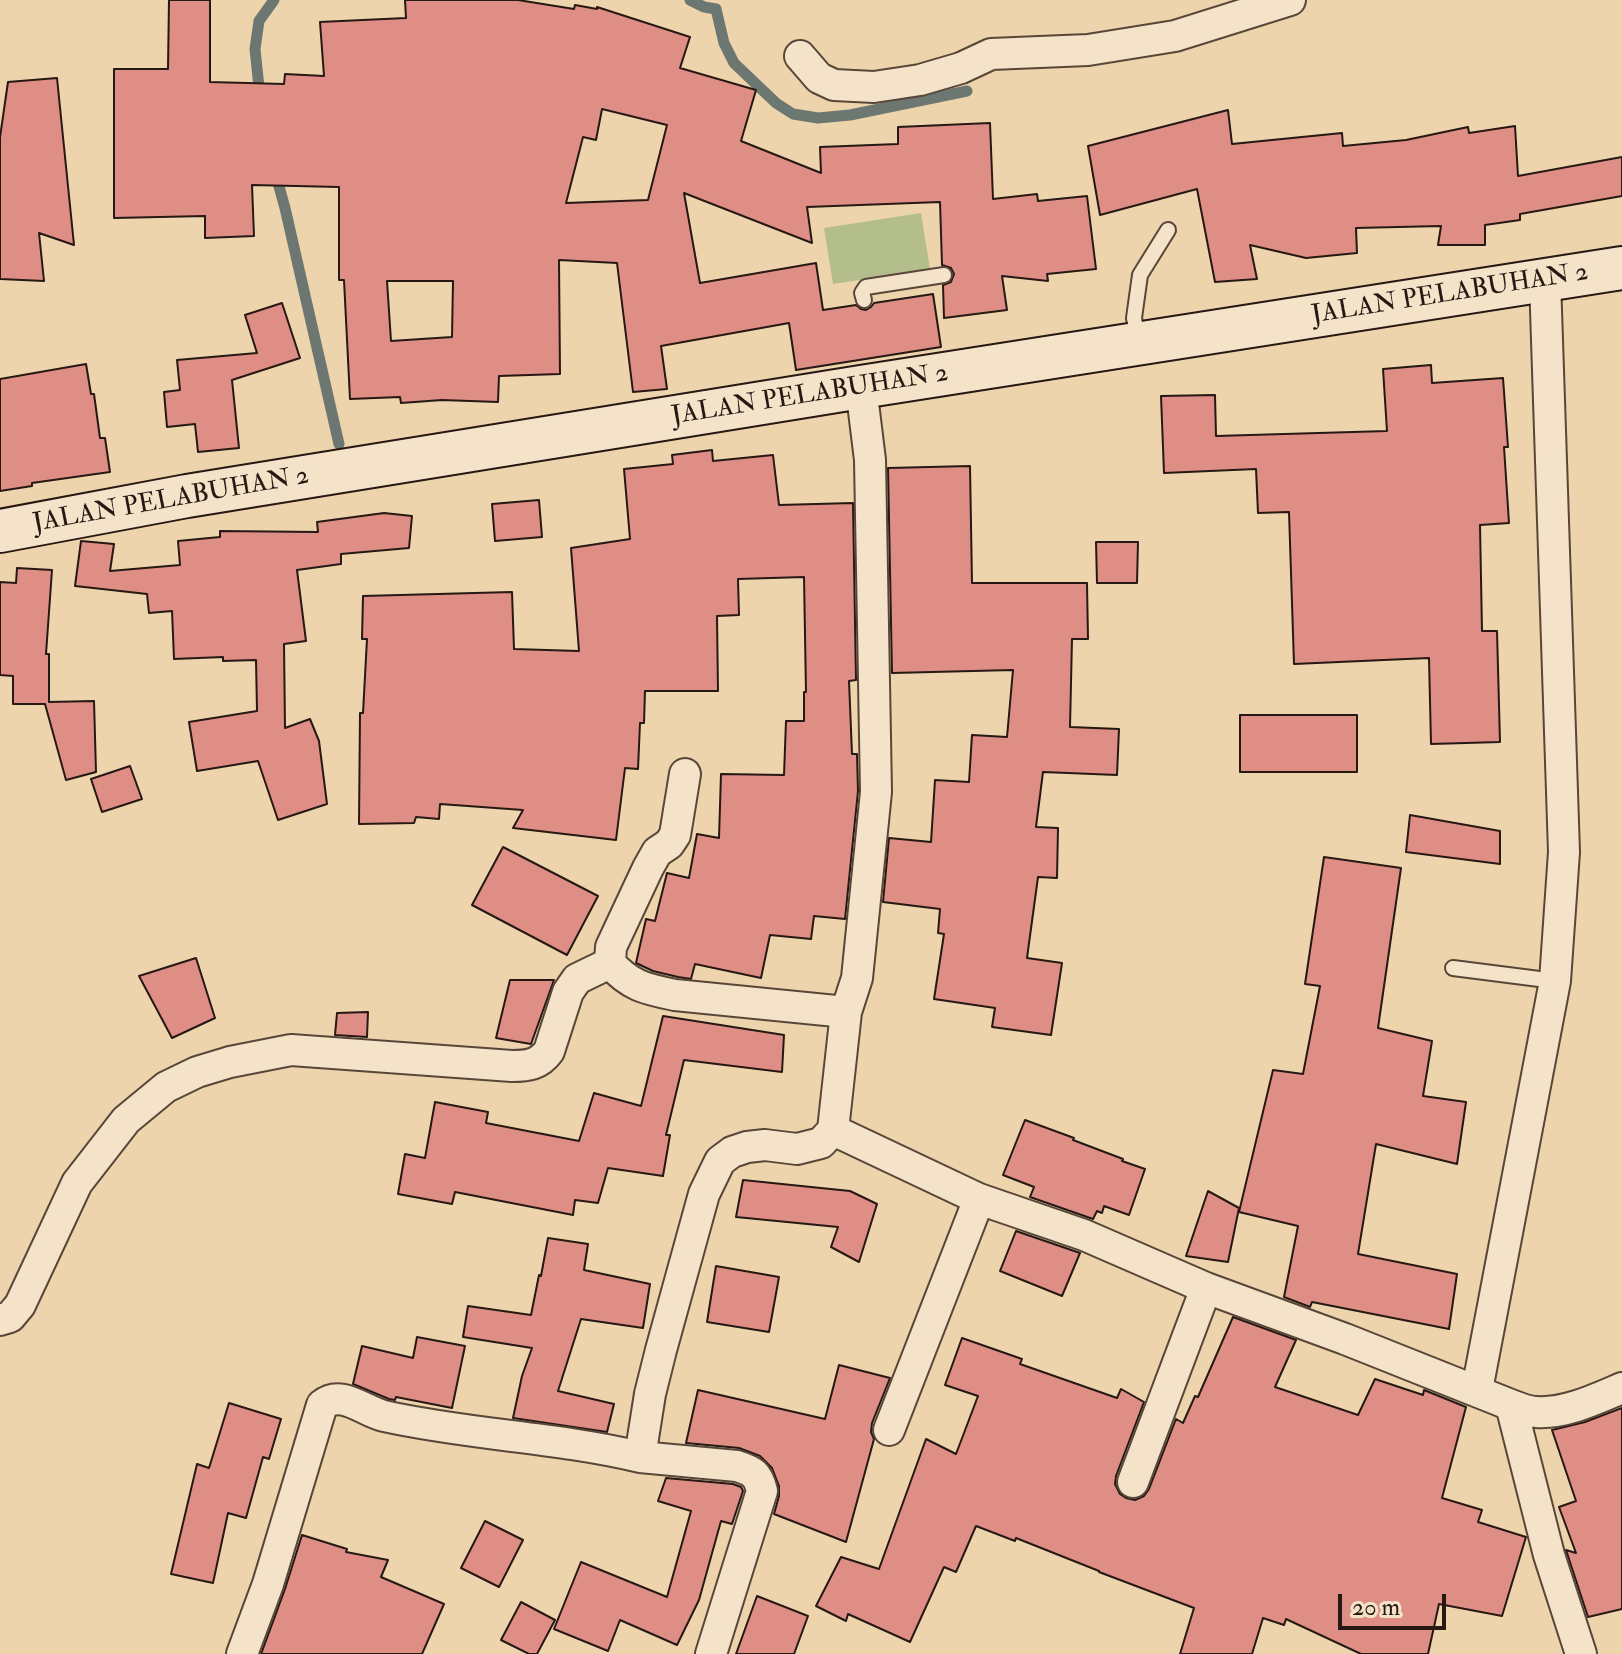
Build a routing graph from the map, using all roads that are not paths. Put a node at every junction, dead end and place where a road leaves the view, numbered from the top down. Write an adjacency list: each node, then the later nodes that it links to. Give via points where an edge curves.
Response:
1 (1290, 0): 2 (street, via 1175,36 1088,50 991,54 920,80 874,87 834,85 819,78)
2 (800, 56)
3 (1168, 230): 8 (lane, via 1140,275 1134,318)
4 (1622, 268): 6 (main road, JALAN PELABUHAN 2)
5 (944, 275): 7 (lane, via 866,287)
6 (1545, 280): 8 (main road, JALAN PELABUHAN 2); 14 (street, via 1564,852)
7 (864, 300)
8 (1139, 343): 9 (main road, JALAN PELABUHAN 2)
9 (870, 382): 10 (main road, JALAN PELABUHAN 2); 15 (street, via 876,792 857,978)
10 (0, 531)
11 (685, 774): 12 (street, via 675,835 648,868 611,947)
12 (610, 963): 15 (street, via 648,990); 19 (street, via 577,979 549,1051 531,1065 291,1050 230,1062 166,1087 126,1120 77,1183 20,1305)
13 (1453, 968): 14 (lane)
14 (1555, 981): 21 (street)
15 (846, 1012): 16 (street)
16 (833, 1130): 17 (street); 24 (street, via 821,1143 797,1149 747,1147 720,1161 704,1194 661,1350)
17 (979, 1199): 18 (street, via 1084,1235); 23 (street)
18 (1206, 1288): 21 (street); 25 (street)
19 (0, 1320)
20 (1622, 1388): 22 (street, via 1556,1410 1534,1413)
21 (1477, 1390): 22 (street)
22 (1511, 1405): 28 (street, via 1549,1555)
23 (889, 1430)
24 (640, 1457): 26 (street, via 381,1416 342,1399 327,1401 317,1416); 27 (street, via 737,1466 759,1479 762,1491)
25 (1133, 1482)
26 (242, 1654)
27 (711, 1654)
28 (1581, 1654)

